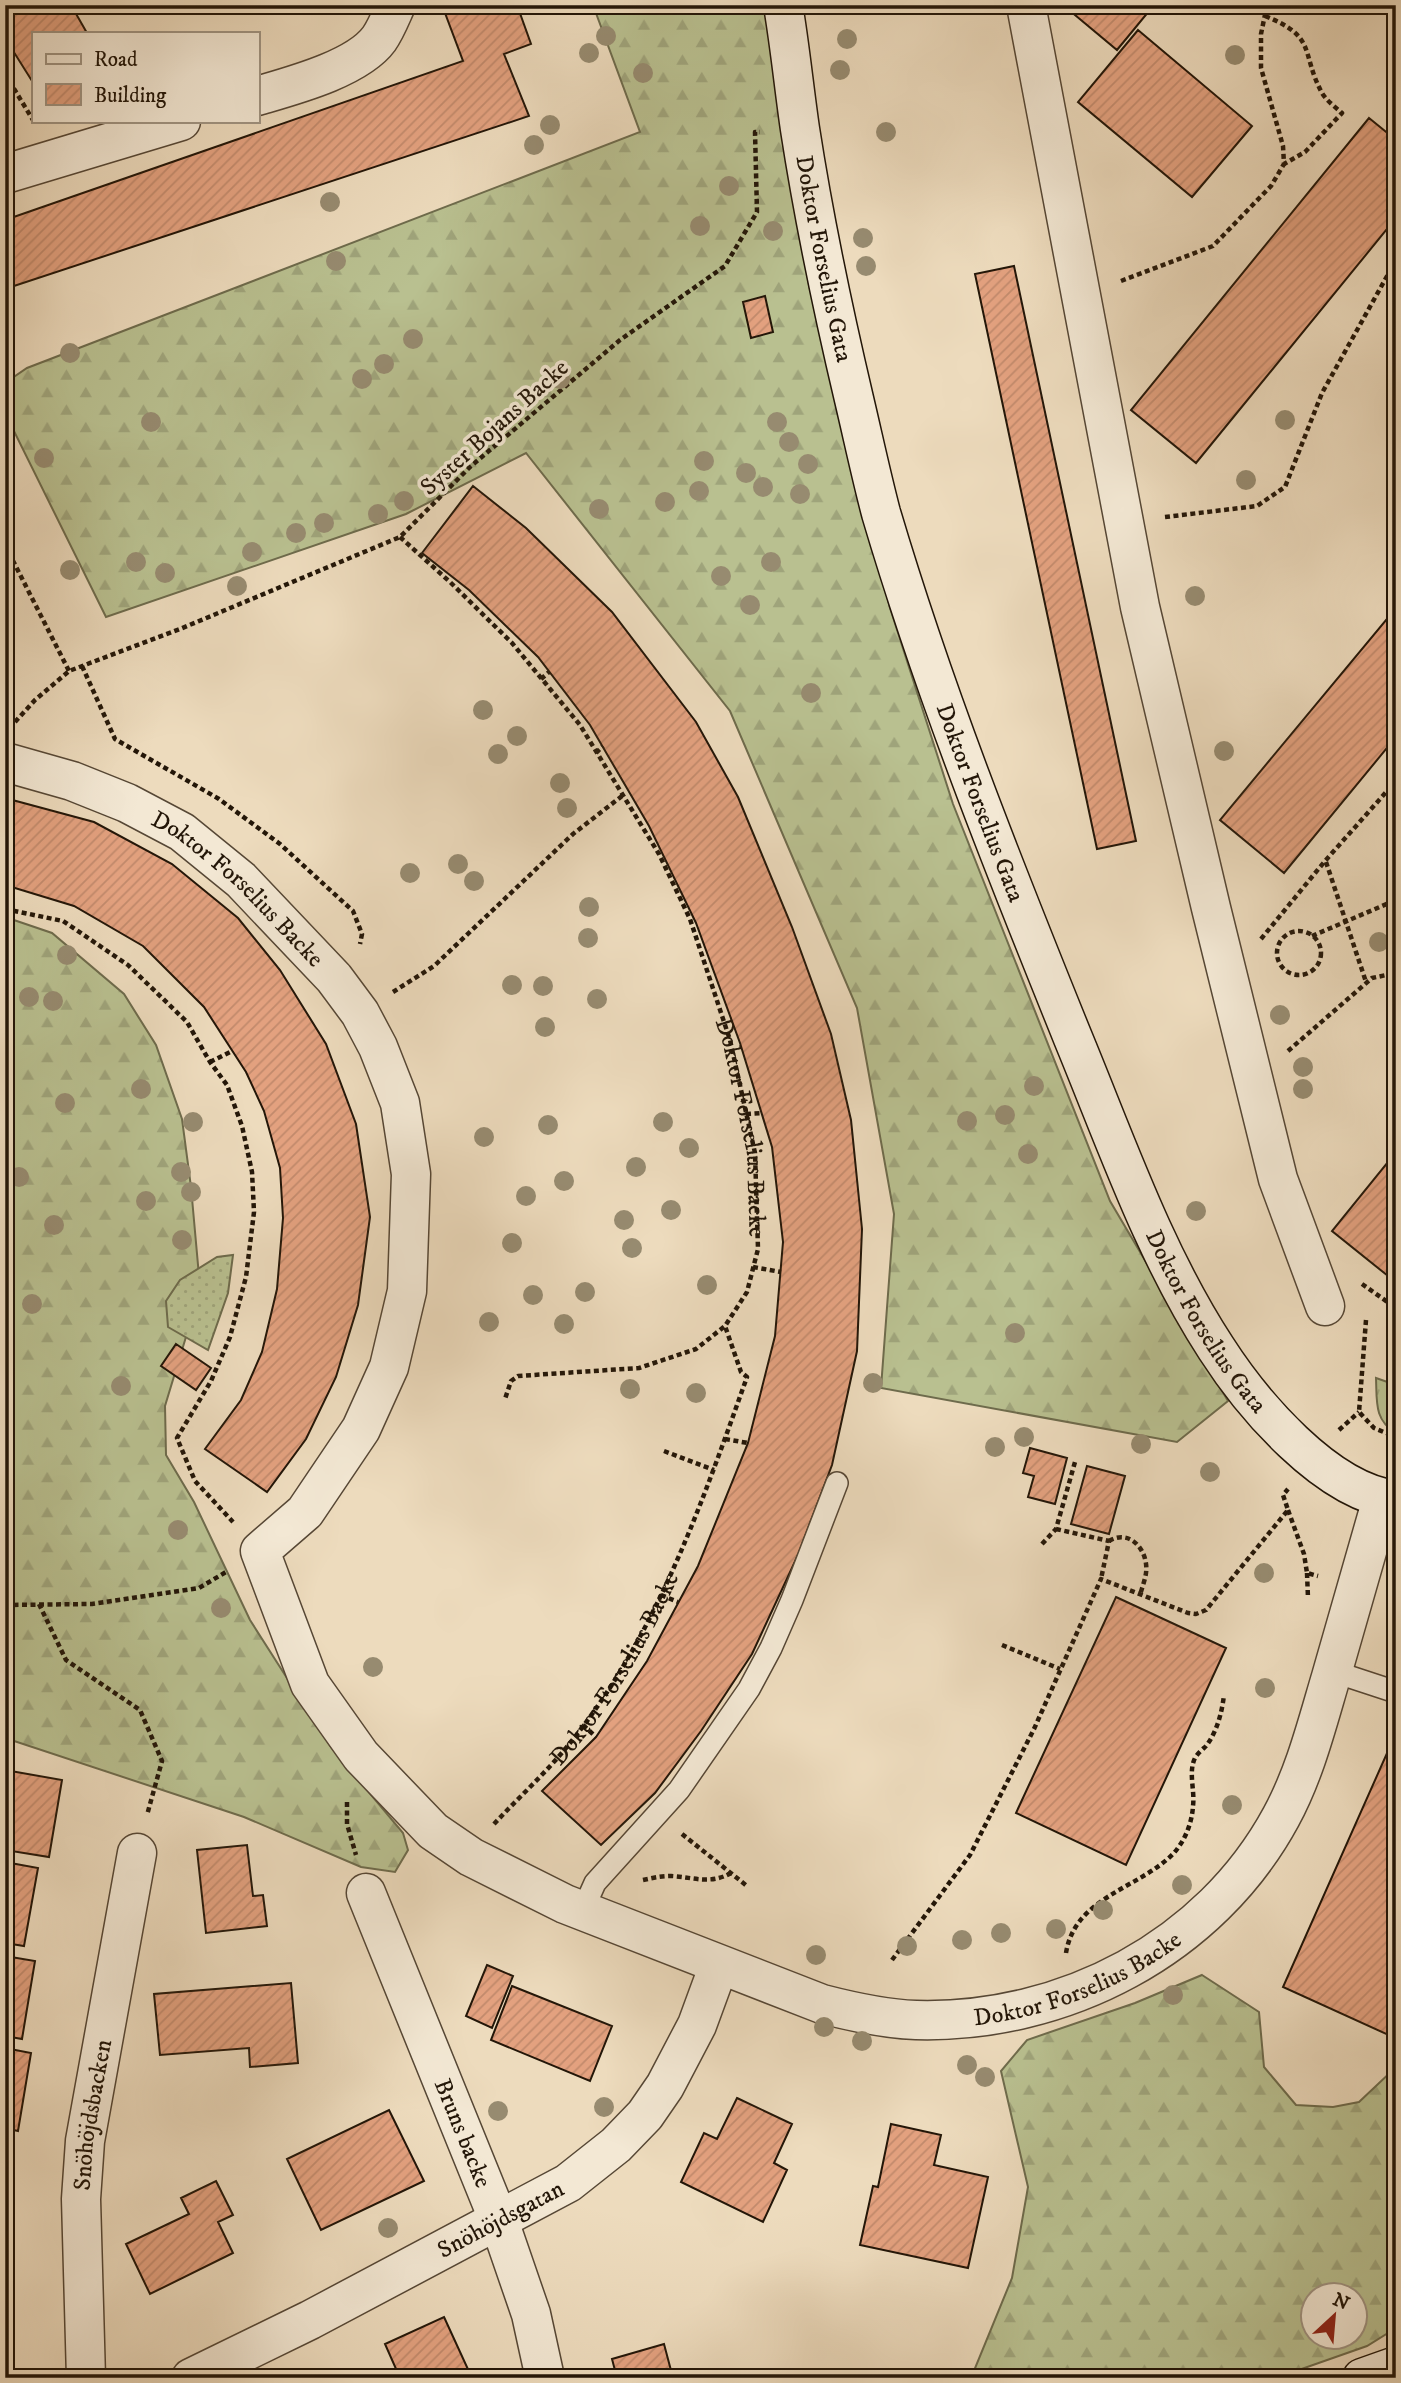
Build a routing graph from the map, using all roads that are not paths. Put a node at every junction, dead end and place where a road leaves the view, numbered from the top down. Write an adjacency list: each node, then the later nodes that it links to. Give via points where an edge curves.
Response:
1 (396, 5): 4 (street, via 378,41 361,55 320,76)
2 (783, 5): 10 (street, Doktor Forselius Gata, via 820,248 881,511 951,726 1034,942 1135,1189 1179,1284 1218,1352 1278,1428 1314,1461 1356,1489)
3 (1026, 5): 8 (street, via 1143,620 1279,1179)
4 (259, 95)
5 (178, 122): 6 (street)
6 (5, 174)
7 (5, 762): 15 (street, Doktor Forselius Backe, via 72,781 182,832 241,880 334,978 378,1047 400,1103 411,1174 407,1291 389,1367 361,1429 305,1512 260,1551 310,1684 361,1756 433,1831 471,1857 515,1881)
8 (1325, 1306)
9 (837, 1483): 15 (lane, via 749,1689 679,1790)
10 (1389, 1499): 11 (street, Doktor Forselius Backe)
11 (1332, 1671): 12 (lane); 16 (street, Doktor Forselius Backe, via 1300,1776 1281,1816 1240,1880 1185,1933 1119,1975 1031,2007 976,2018 915,2020 822,2004)
12 (1396, 1692)
13 (136, 1853): 19 (street, Snöhöjdsbacken, via 85,2141 80,2199)
14 (366, 1893): 17 (street, Bruns backe)
15 (589, 1898): 16 (street, Doktor Forselius Backe)
16 (719, 1965): 17 (street, Snöhöjdsgatan, via 691,2037 645,2115 568,2183)
17 (499, 2221): 20 (street, Snöhöjdsgatan); 21 (street, Bruns backe, via 531,2314)
18 (1396, 2365): 22 (street)
19 (86, 2378)
20 (191, 2378)
21 (545, 2378)
22 (1362, 2378)

